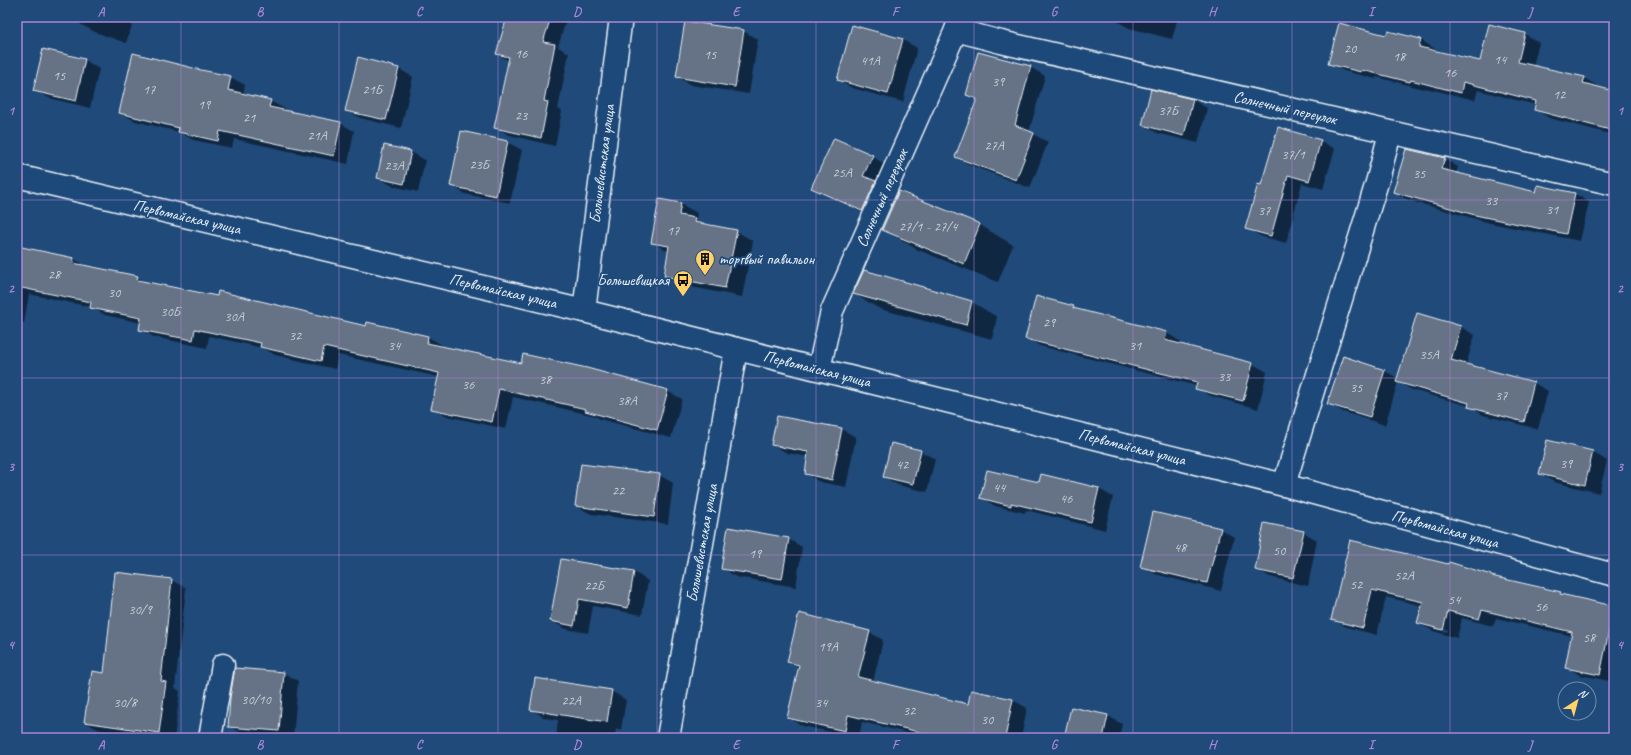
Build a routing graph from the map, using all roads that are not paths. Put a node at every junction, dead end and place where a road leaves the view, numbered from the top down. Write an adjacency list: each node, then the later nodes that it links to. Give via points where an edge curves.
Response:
1 (621, 17): 6 (street, Большевистская улица)
2 (958, 23): 3 (street, Солнечный переулок, via 1001,42); 8 (street, Солнечный переулок, via 832,310)
3 (1390, 133): 5 (street, Солнечный переулок); 9 (street)
4 (17, 176): 6 (street, Первомайская улица)
5 (1614, 184)
6 (584, 311): 7 (street, Первомайская улица)
7 (736, 349): 8 (street, Первомайская улица); 13 (street, Большевистская улица)
8 (819, 370): 9 (street, Первомайская улица)
9 (1284, 485): 10 (street, Первомайская улица)
10 (1614, 575)
11 (223, 665): 12 (street)
12 (210, 738)
13 (668, 738)

